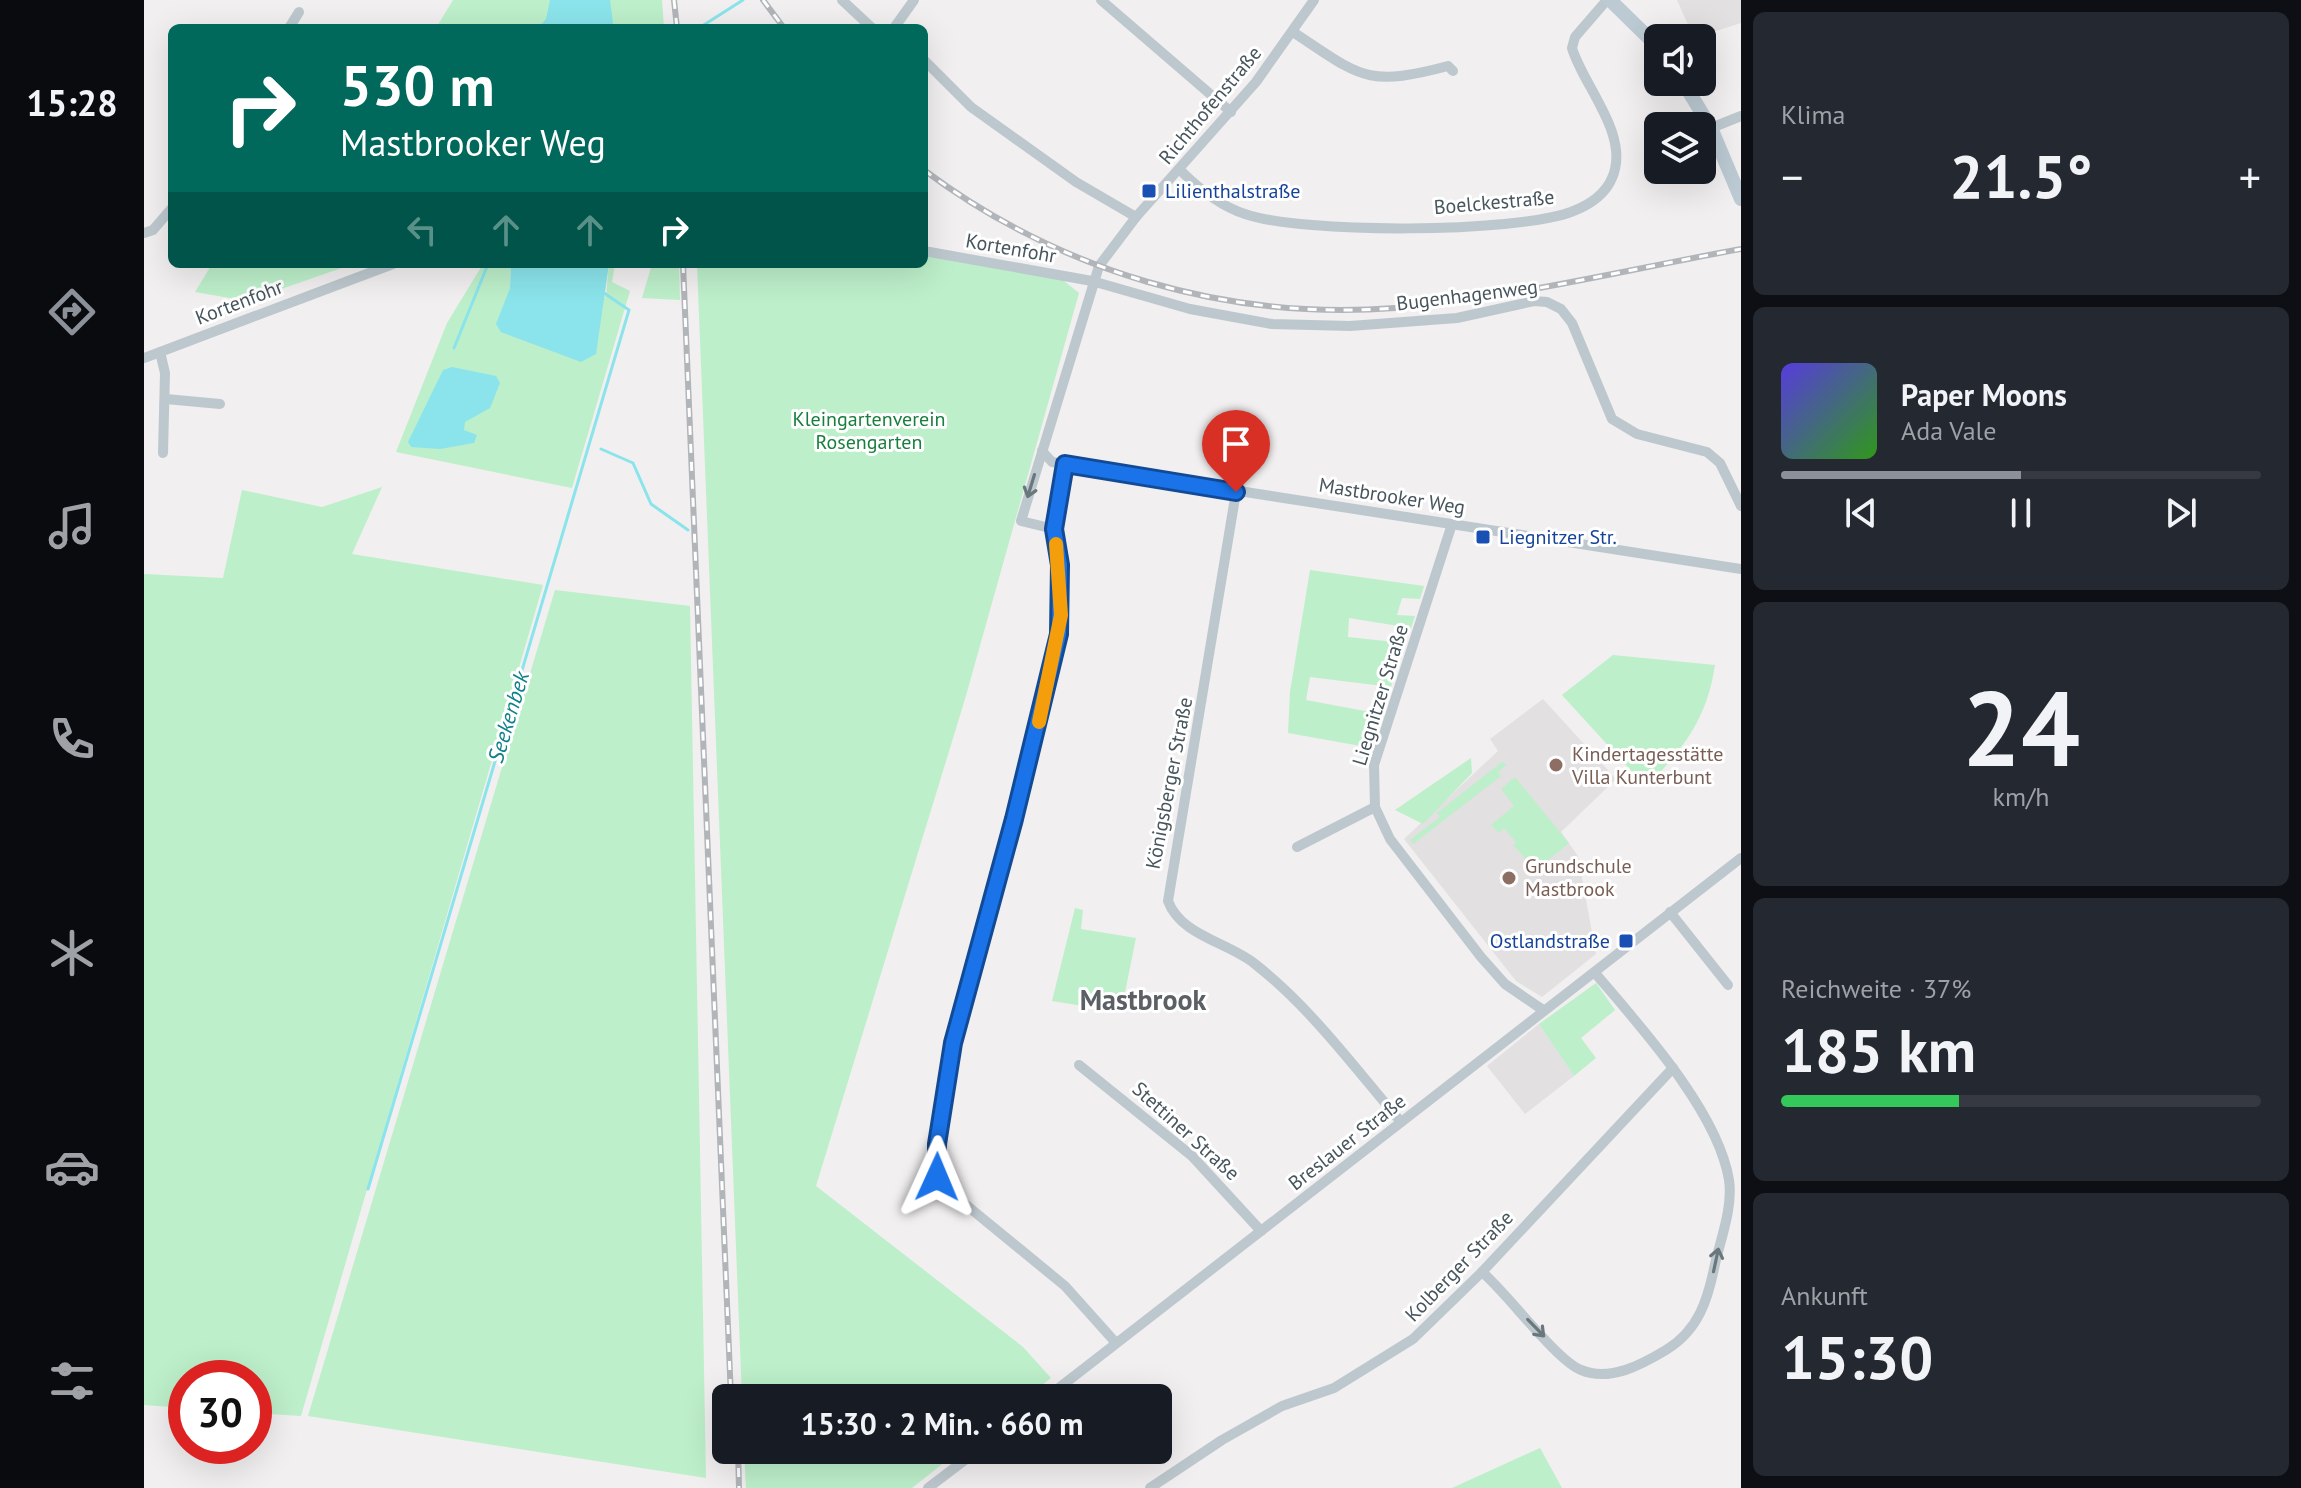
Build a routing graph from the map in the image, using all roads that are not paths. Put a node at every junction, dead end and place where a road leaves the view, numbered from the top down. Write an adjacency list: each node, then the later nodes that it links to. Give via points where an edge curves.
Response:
1 (842, 0): 8 (street)
2 (914, 0): 9 (street)
3 (1101, 0): 14 (street)
4 (1314, 0): 10 (street, Richthofenstraße)
5 (1608, 0): 11 (main road); 18 (street, Boelckestraße, via 1575,37 1572,48 1607,121 1613,176 1597,198 1569,213 1483,225 1305,225 1244,214 1218,201)
6 (299, 12): 7 (street)
7 (292, 24)
8 (868, 24)
9 (897, 24)
10 (1293, 32): 13 (street, via 1341,67 1363,75 1397,77 1448,66); 14 (street, Richthofenstraße)
11 (1644, 34)
12 (928, 64): 21 (street, via 971,107 1076,182)
13 (1453, 71)
14 (1231, 112): 18 (street, Richthofenstraße)
15 (1741, 116): 16 (street)
16 (1716, 126)
17 (1716, 140): 19 (main road)
18 (1180, 170): 21 (street, Richthofenstraße)
19 (1741, 199)
20 (168, 213): 22 (street)
21 (1136, 217): 25 (street, Richthofenstraße)
22 (144, 233)
23 (928, 252): 25 (street, Kortenfohr)
24 (382, 268): 26 (street, Kortenfohr)
25 (1092, 281): 30 (street, Richthofenstraße); 34 (street, Bugenhagenweg, via 1190,309 1272,324 1350,326 1457,318 1547,302 1572,323 1612,419 1637,434 1707,452 1720,463)
26 (160, 352): 27 (street, Kortenfohr); 28 (street)
27 (144, 358)
28 (166, 399): 29 (street); 31 (street)
29 (220, 404)
30 (1042, 451): 32 (street, Mastbrooker Weg, via 1052,462); 36 (street, Richthofenstraße, one-way to 36, via 1021,521)
31 (163, 453)
32 (1065, 464): 33 (street, Mastbrooker Weg); 36 (street)
33 (1236, 492): 35 (street, Mastbrooker Weg); 47 (street, Königsberger Straße, via 1168,901 1173,914 1189,928 1253,962 1291,995)
34 (1741, 506)
35 (1452, 524): 37 (street, Mastbrooker Weg); 38 (street, Liegnitzer Straße, via 1374,765)
36 (1054, 529): 50 (street, via 1060,565 1059,634 953,1043 935,1165 943,1186 1065,1286)
37 (1741, 569)
38 (1375, 807): 39 (street); 44 (street, Liegnitzer Straße, via 1390,839 1481,957 1505,984)
39 (1297, 847)
40 (1741, 858): 41 (street)
41 (1670, 912): 42 (street, Breslauer Straße); 43 (street)
42 (1595, 973): 44 (street, Breslauer Straße); 46 (street)
43 (1728, 985)
44 (1543, 1010): 47 (street, Breslauer Straße)
45 (1079, 1065): 48 (street, Stettiner Straße, via 1192,1156)
46 (1673, 1068): 49 (street, Kolberger Straße); 49 (street, one-way to 46, via 1581,1370 1625,1371 1672,1347 1694,1324 1706,1307 1728,1210 1729,1181 1716,1142)
47 (1401, 1122): 48 (street, Breslauer Straße)
48 (1261, 1231): 50 (street, Breslauer Straße)
49 (1482, 1272): 54 (street, Kolberger Straße, via 1413,1339 1334,1388 1282,1406)
50 (1116, 1343): 51 (street, Breslauer Straße)
51 (1064, 1384)
52 (960, 1464): 53 (street)
53 (928, 1488)
54 (1150, 1488)

